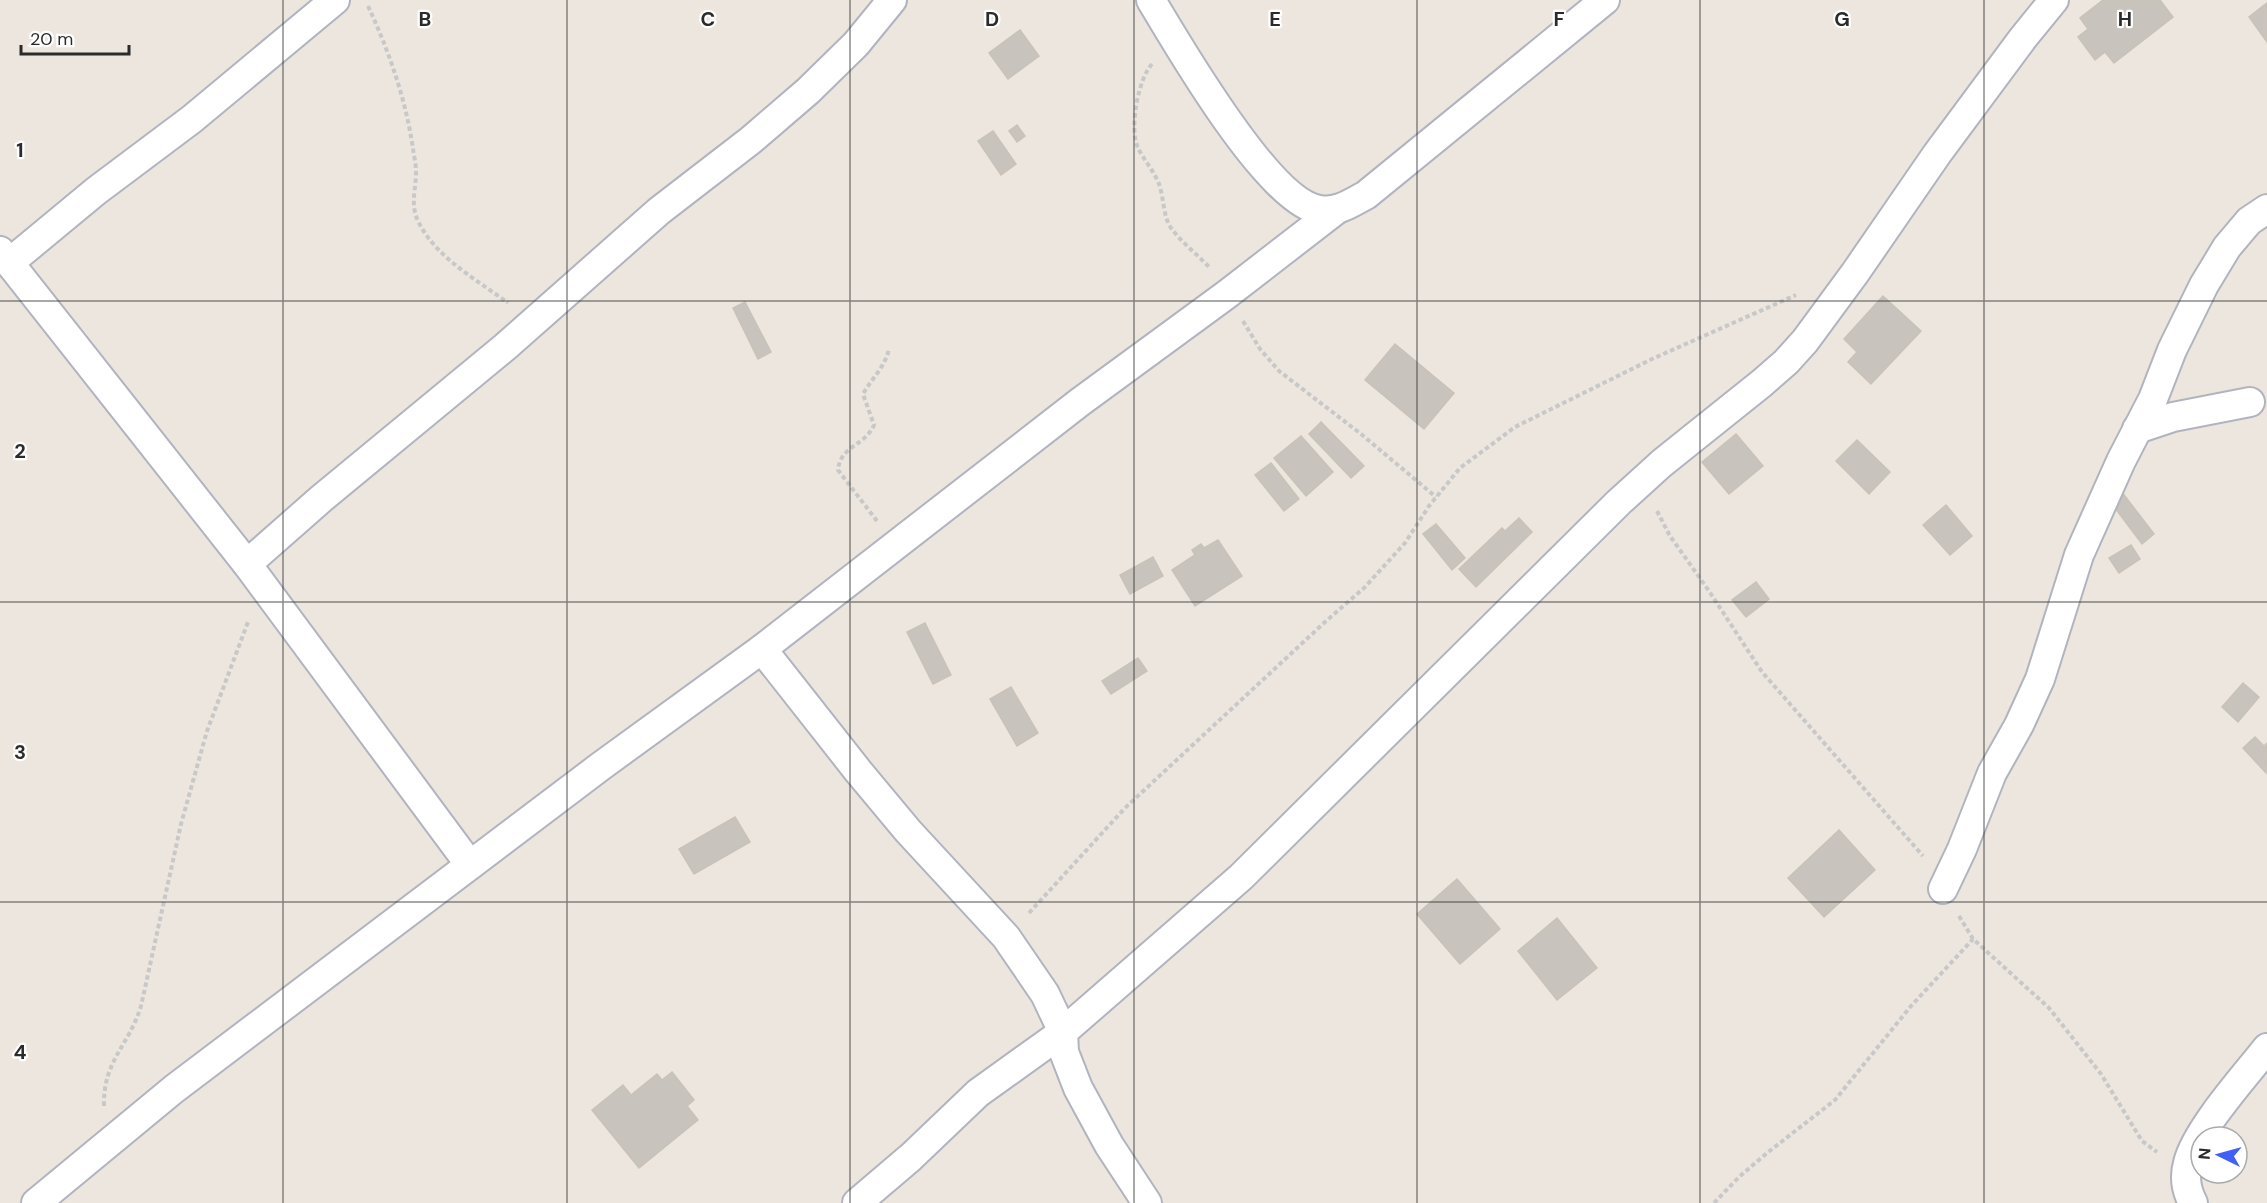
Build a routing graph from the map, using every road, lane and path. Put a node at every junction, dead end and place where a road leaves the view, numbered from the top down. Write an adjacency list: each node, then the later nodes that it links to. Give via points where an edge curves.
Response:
1 (365, 0): 13 (path, via 407,116 416,172 413,208 419,222 435,246 457,266)
2 (892, 0): 13 (street, via 856,44 808,91 752,140 667,204)
3 (1151, 0): 7 (street)
4 (1605, 0): 9 (street, via 1366,195)
5 (2054, 0): 17 (street, via 1937,154 1805,341 1762,383)
6 (325, 3): 10 (street, via 192,119)
7 (1179, 46): 9 (street, via 1212,98 1279,184 1302,204); 11 (path, via 1144,72 1138,94 1137,146 1158,183 1170,227)
8 (2267, 208): 16 (street, via 2249,221 2204,285)
9 (1336, 210): 11 (street)
10 (5, 257): 20 (street)
11 (1228, 293): 18 (path, via 1260,349 1279,371); 19 (street)
12 (1800, 294): 18 (path, via 1652,359 1515,427 1460,468)
13 (532, 322): 20 (street, via 322,498)
14 (889, 349): 19 (path, via 886,362 863,394 874,425 871,433 842,455 838,470)
15 (2250, 402): 16 (street, via 2173,417)
16 (2138, 429): 23 (street, via 2079,555 2040,679 1992,773)
17 (1641, 482): 23 (path, via 1670,536 1762,672 1925,858); 26 (street, via 1242,876)
18 (1436, 497): 24 (path, via 1405,543 1365,588 1125,808)
19 (897, 544): 21 (street)
20 (251, 570): 22 (street); 28 (path, via 247,628 207,731 181,824 139,1014 108,1072 104,1090)
21 (762, 648): 22 (street); 24 (street, via 879,797)
22 (470, 865): 28 (street)
23 (1943, 889): 25 (path)
24 (1006, 937): 26 (street, via 1045,994)
25 (1973, 939): 29 (path, via 2049,1008 2101,1074 2142,1141 2156,1152); 33 (path, via 1929,985 1835,1100 1767,1153)
26 (1063, 1032): 31 (street, via 978,1092); 32 (street, via 1064,1052 1078,1088)
27 (2267, 1048): 29 (street, via 2202,1132)
28 (106, 1145): 30 (street)
29 (2188, 1161): 34 (street, via 2186,1183)
30 (39, 1202)
31 (856, 1203)
32 (1147, 1203)
33 (1714, 1203)
34 (2193, 1203)

